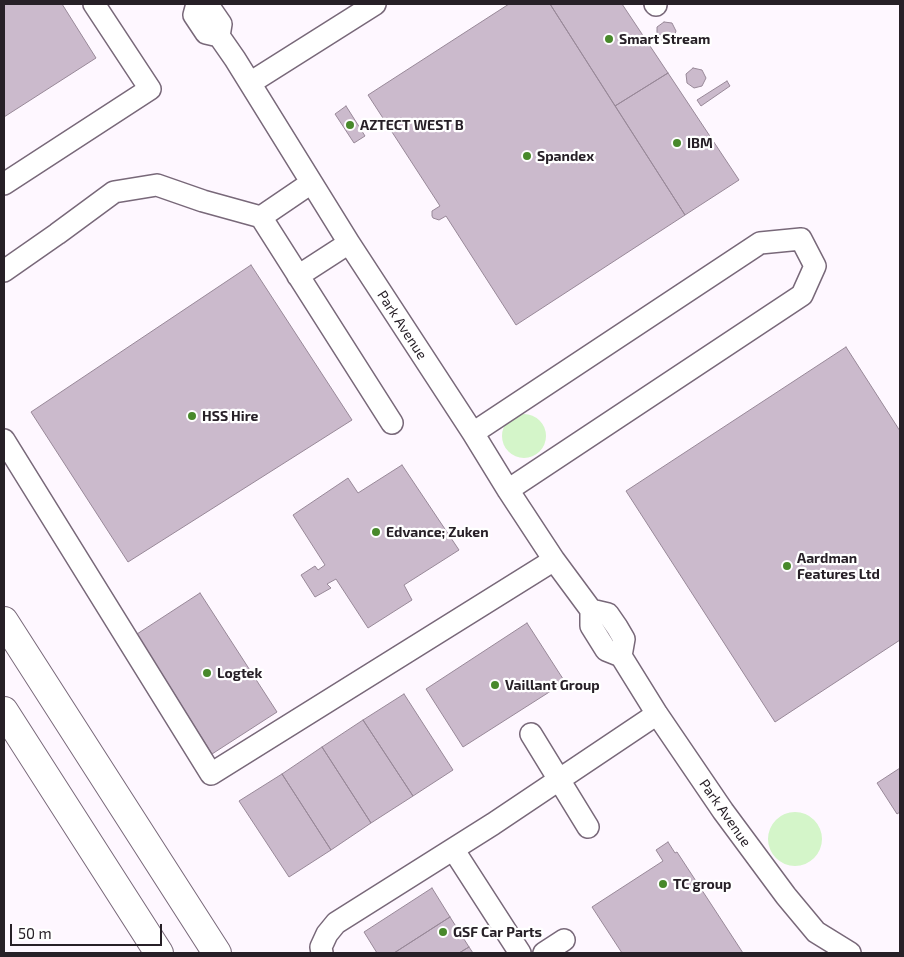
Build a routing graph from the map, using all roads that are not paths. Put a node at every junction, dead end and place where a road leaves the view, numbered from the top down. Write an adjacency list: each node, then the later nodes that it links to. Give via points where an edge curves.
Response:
1 (94, 4): 8 (street, via 150,89)
2 (197, 4): 5 (street, Park Avenue, via 194,15 206,33)
3 (201, 4): 5 (street, Park Avenue, via 210,8 220,24)
4 (374, 4): 6 (street)
5 (219, 36): 6 (street, Park Avenue)
6 (250, 83): 7 (street, Park Avenue)
7 (311, 182): 9 (street); 10 (street, Park Avenue)
8 (4, 184)
9 (261, 217): 11 (street, via 157,185 114,192); 12 (street)
10 (349, 244): 12 (street); 14 (street, Park Avenue)
11 (4, 271)
12 (298, 276): 13 (street)
13 (392, 423)
14 (473, 433): 16 (street, Park Avenue); 16 (street, via 760,243 801,239 816,266 802,295)
15 (4, 440): 17 (street, via 211,774)
16 (508, 490): 17 (street, Park Avenue)
17 (554, 560): 20 (street, Park Avenue, via 591,610 608,614 624,639 621,656)
18 (4, 621): 27 (highway)
19 (4, 712): 26 (highway)
20 (658, 714): 22 (street); 31 (street, Park Avenue, via 734,828 786,896 816,932)
21 (531, 734): 22 (street)
22 (559, 780): 23 (street); 24 (street)
23 (588, 827)
24 (453, 849): 28 (street, via 336,923 327,934); 29 (street)
25 (564, 940): 30 (street)
26 (159, 953)
27 (216, 953)
28 (322, 953)
29 (520, 953)
30 (544, 953)
31 (850, 953)

